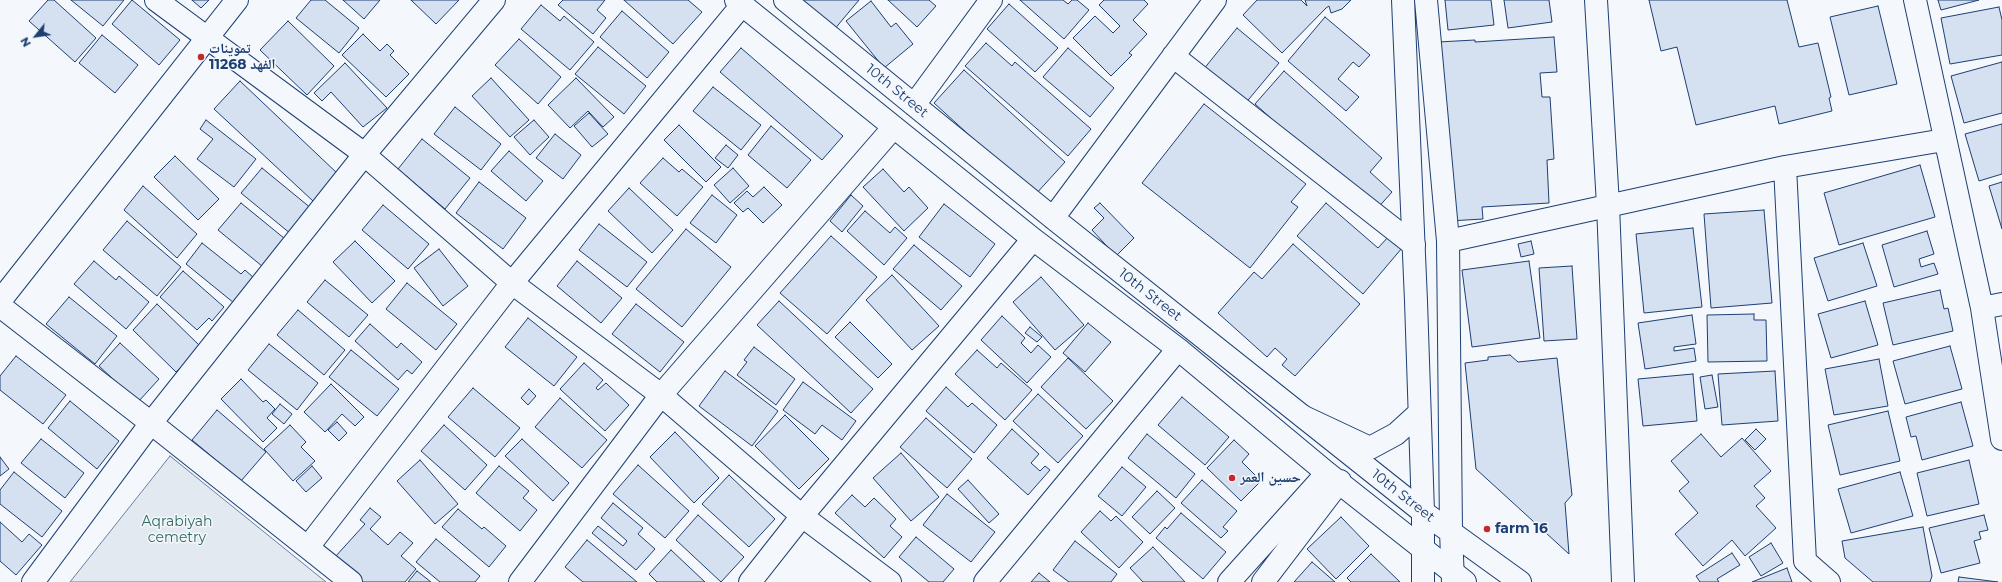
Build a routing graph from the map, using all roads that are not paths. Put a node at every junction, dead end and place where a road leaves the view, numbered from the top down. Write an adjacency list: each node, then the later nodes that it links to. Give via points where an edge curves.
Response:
1 (156, 0): 12 (street)
2 (237, 0): 12 (street)
3 (494, 0): 17 (street)
4 (784, 0): 14 (street, 10th Street)
5 (991, 0): 14 (street)
6 (1215, 0): 13 (street)
7 (1403, 0): 23 (street)
8 (1426, 0): 22 (street)
9 (1596, 0): 19 (street)
10 (1915, 0): 16 (street)
11 (739, 3): 15 (street, 10th Street); 24 (street)
12 (206, 38): 17 (street); 25 (street)
13 (1174, 56): 20 (street); 23 (street)
14 (914, 105): 20 (street, 10th Street)
15 (893, 128): 21 (street, 10th Street); 29 (street)
16 (1944, 140): 18 (street); 27 (street)
17 (364, 155): 24 (street); 32 (street)
18 (1785, 167): 19 (street); 52 (street, via 1805,561)
19 (1608, 205): 22 (street); 51 (street)
20 (1053, 218): 31 (street, 10th Street)
21 (1033, 239): 28 (street, 10th Street); 36 (street)
22 (1448, 241): 37 (street)
23 (1414, 245): 30 (street)
24 (512, 283): 29 (street); 38 (street)
25 (0, 302)
26 (0, 306): 32 (street)
27 (1992, 306): 33 (street)
28 (1178, 349): 34 (street, 10th Street); 46 (street)
29 (661, 396): 36 (street); 43 (street)
30 (1419, 413): 31 (street, via 1396,434 1370,448); 35 (street)
31 (1304, 417): 35 (street, 10th Street)
32 (151, 423): 38 (street); 41 (street)
33 (2002, 439)
34 (1334, 477): 39 (street, 10th Street); 47 (street); 48 (street)
35 (1423, 512): 37 (street, 10th Street); 39 (street)
36 (802, 516): 44 (street); 45 (street)
37 (1451, 531): 40 (street); 50 (street, 10th Street)
38 (308, 547): 42 (street)
39 (1422, 547): 40 (street, 10th Street); 49 (street)
40 (1457, 579)
41 (33, 582)
42 (351, 582)
43 (520, 582)
44 (750, 582)
45 (890, 582)
46 (985, 582)
47 (1229, 582)
48 (1263, 582)
49 (1423, 582)
50 (1520, 582)
51 (1623, 582)
52 (1829, 582)

